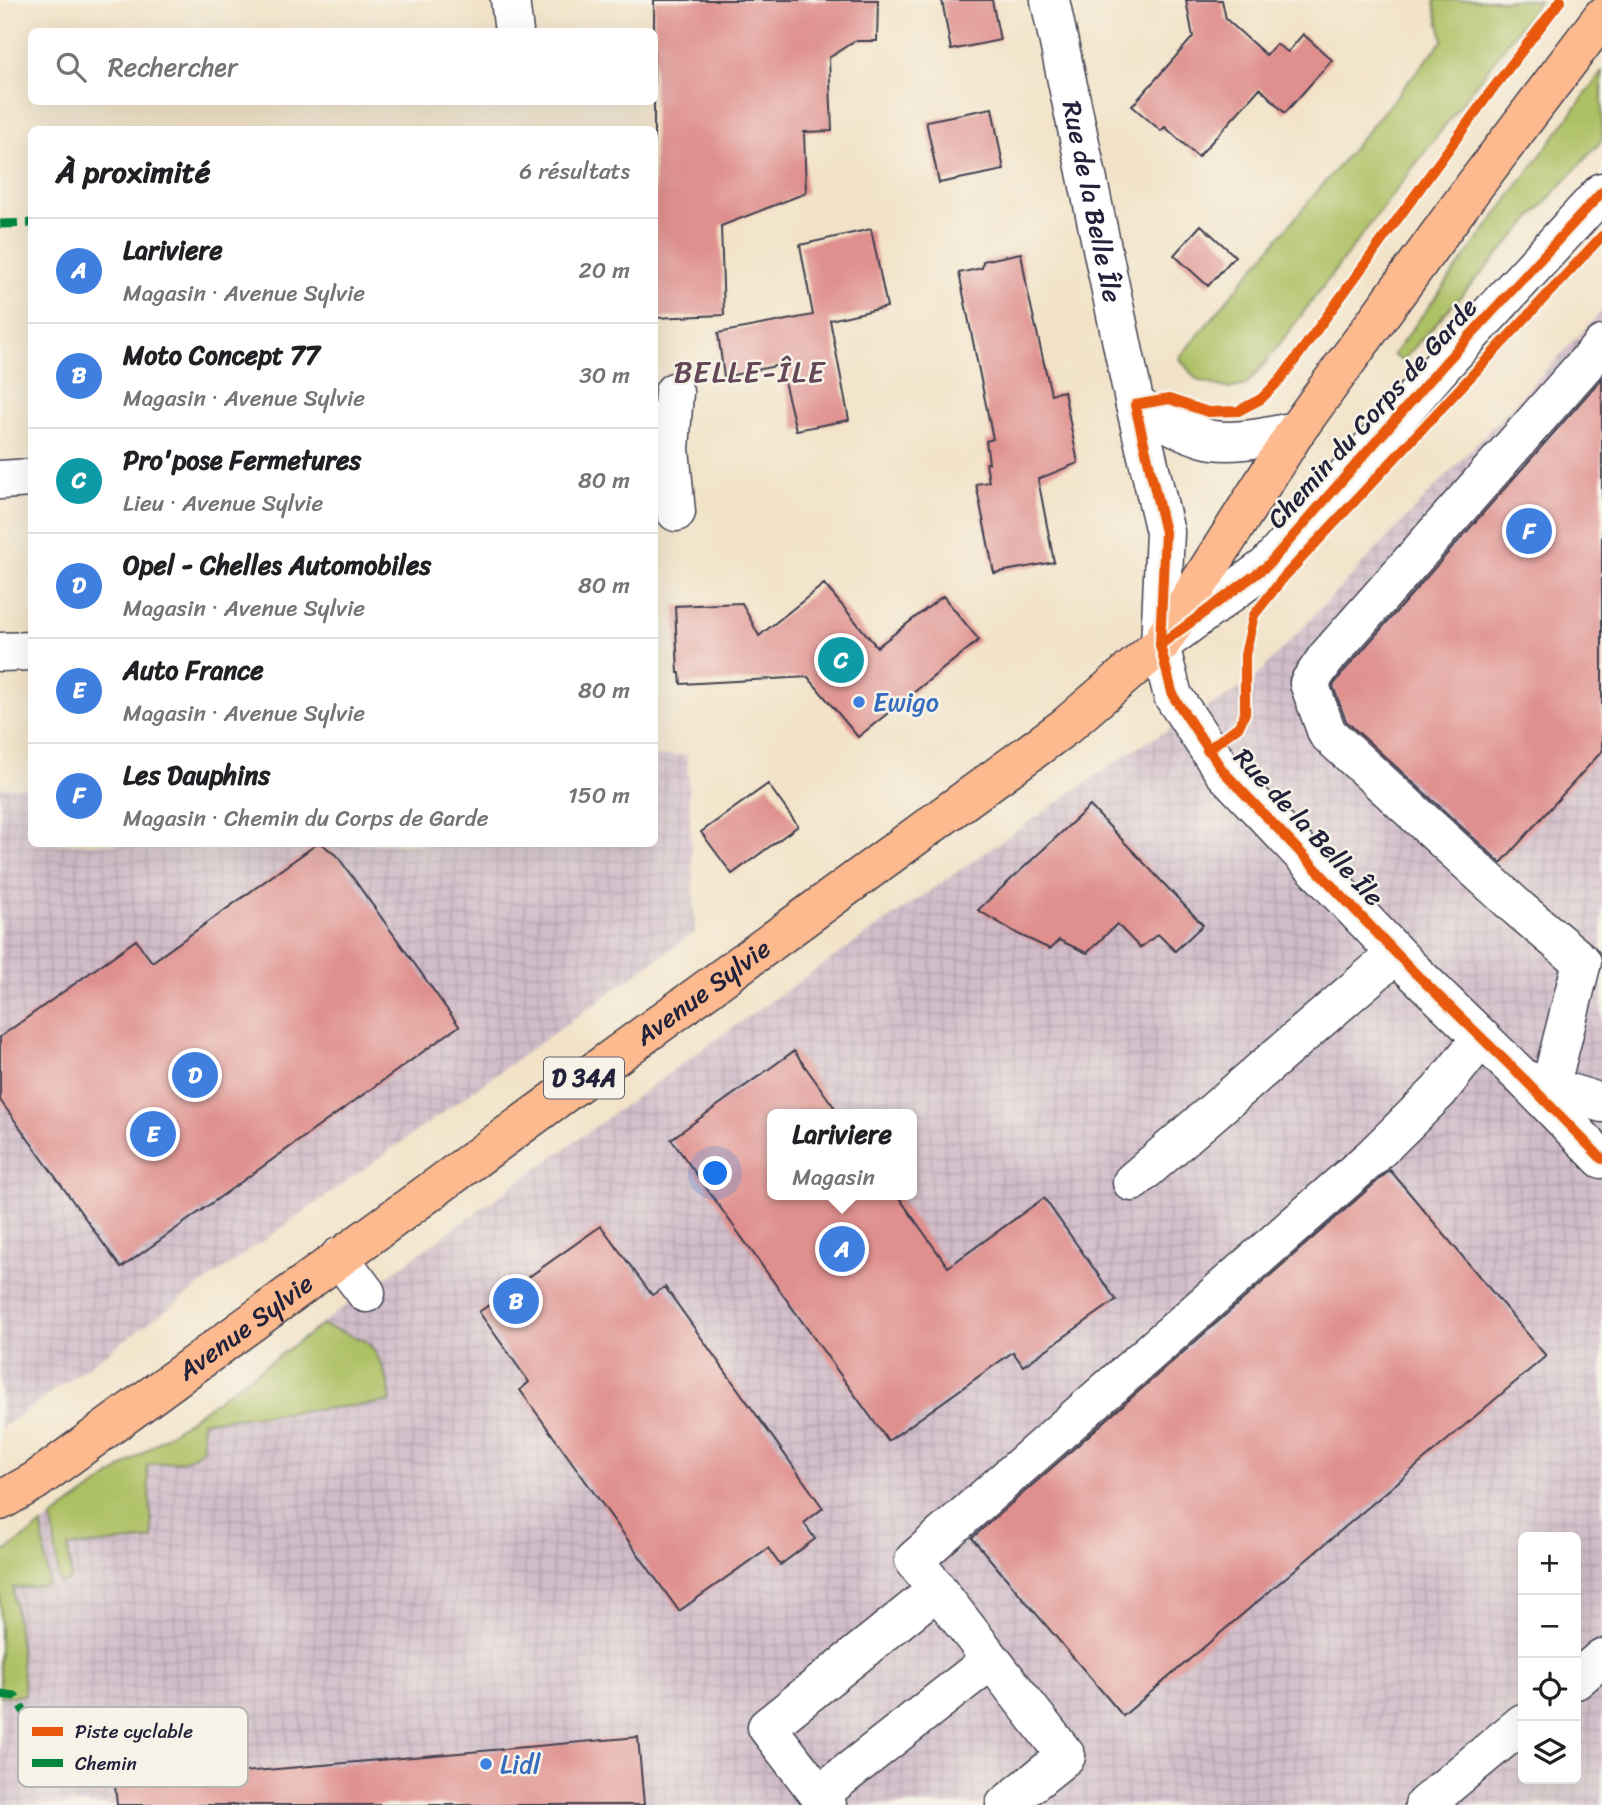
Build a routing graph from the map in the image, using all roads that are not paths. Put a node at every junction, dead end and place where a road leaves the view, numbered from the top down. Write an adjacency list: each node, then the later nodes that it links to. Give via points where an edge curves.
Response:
1 (510, 0): 4 (street)
2 (1049, 0): 8 (street, Rue de la Belle Île)
3 (1602, 17): 9 (main road, Chemin du Corps de Garde / D 34A)
4 (514, 28)
5 (1602, 192): 14 (street, Chemin du Corps de Garde / D 34A, via 1267,566)
6 (1602, 345): 19 (street, via 1309,682 1327,733 1582,962)
7 (674, 392): 10 (street)
8 (1135, 405): 9 (street, via 1206,439 1245,440); 14 (street, Rue de la Belle Île, via 1165,533)
9 (1296, 431): 14 (main road, Chemin du Corps de Garde / D 34A)
10 (662, 450): 13 (street)
11 (28, 478): 12 (street)
12 (0, 480)
13 (676, 512)
14 (1160, 645): 17 (street, Rue de la Belle Île, via 1173,696 1215,761); 23 (main road, Avenue Sylvie / D 34A, via 1066,726)
15 (28, 651): 16 (street)
16 (0, 652)
17 (1396, 954): 18 (street, Rue de la Belle Île); 22 (street)
18 (1481, 1038): 19 (street, Rue de la Belle Île); 26 (street, via 1439,1091 1372,1157 914,1560)
19 (1537, 1084): 20 (street); 21 (street, Rue de la Belle Île)
20 (1602, 1103)
21 (1602, 1159)
22 (1132, 1182)
23 (339, 1257): 24 (street); 25 (main road, Avenue Sylvie / D 34A, via 35,1481)
24 (366, 1293)
25 (0, 1501)
26 (937, 1590): 28 (street); 31 (street, via 767,1727)
27 (1602, 1658): 29 (street)
28 (991, 1660): 31 (street); 32 (street, via 1066,1756)
29 (1581, 1676)
30 (1518, 1727): 33 (street)
31 (823, 1800)
32 (1005, 1805)
33 (1424, 1805)

